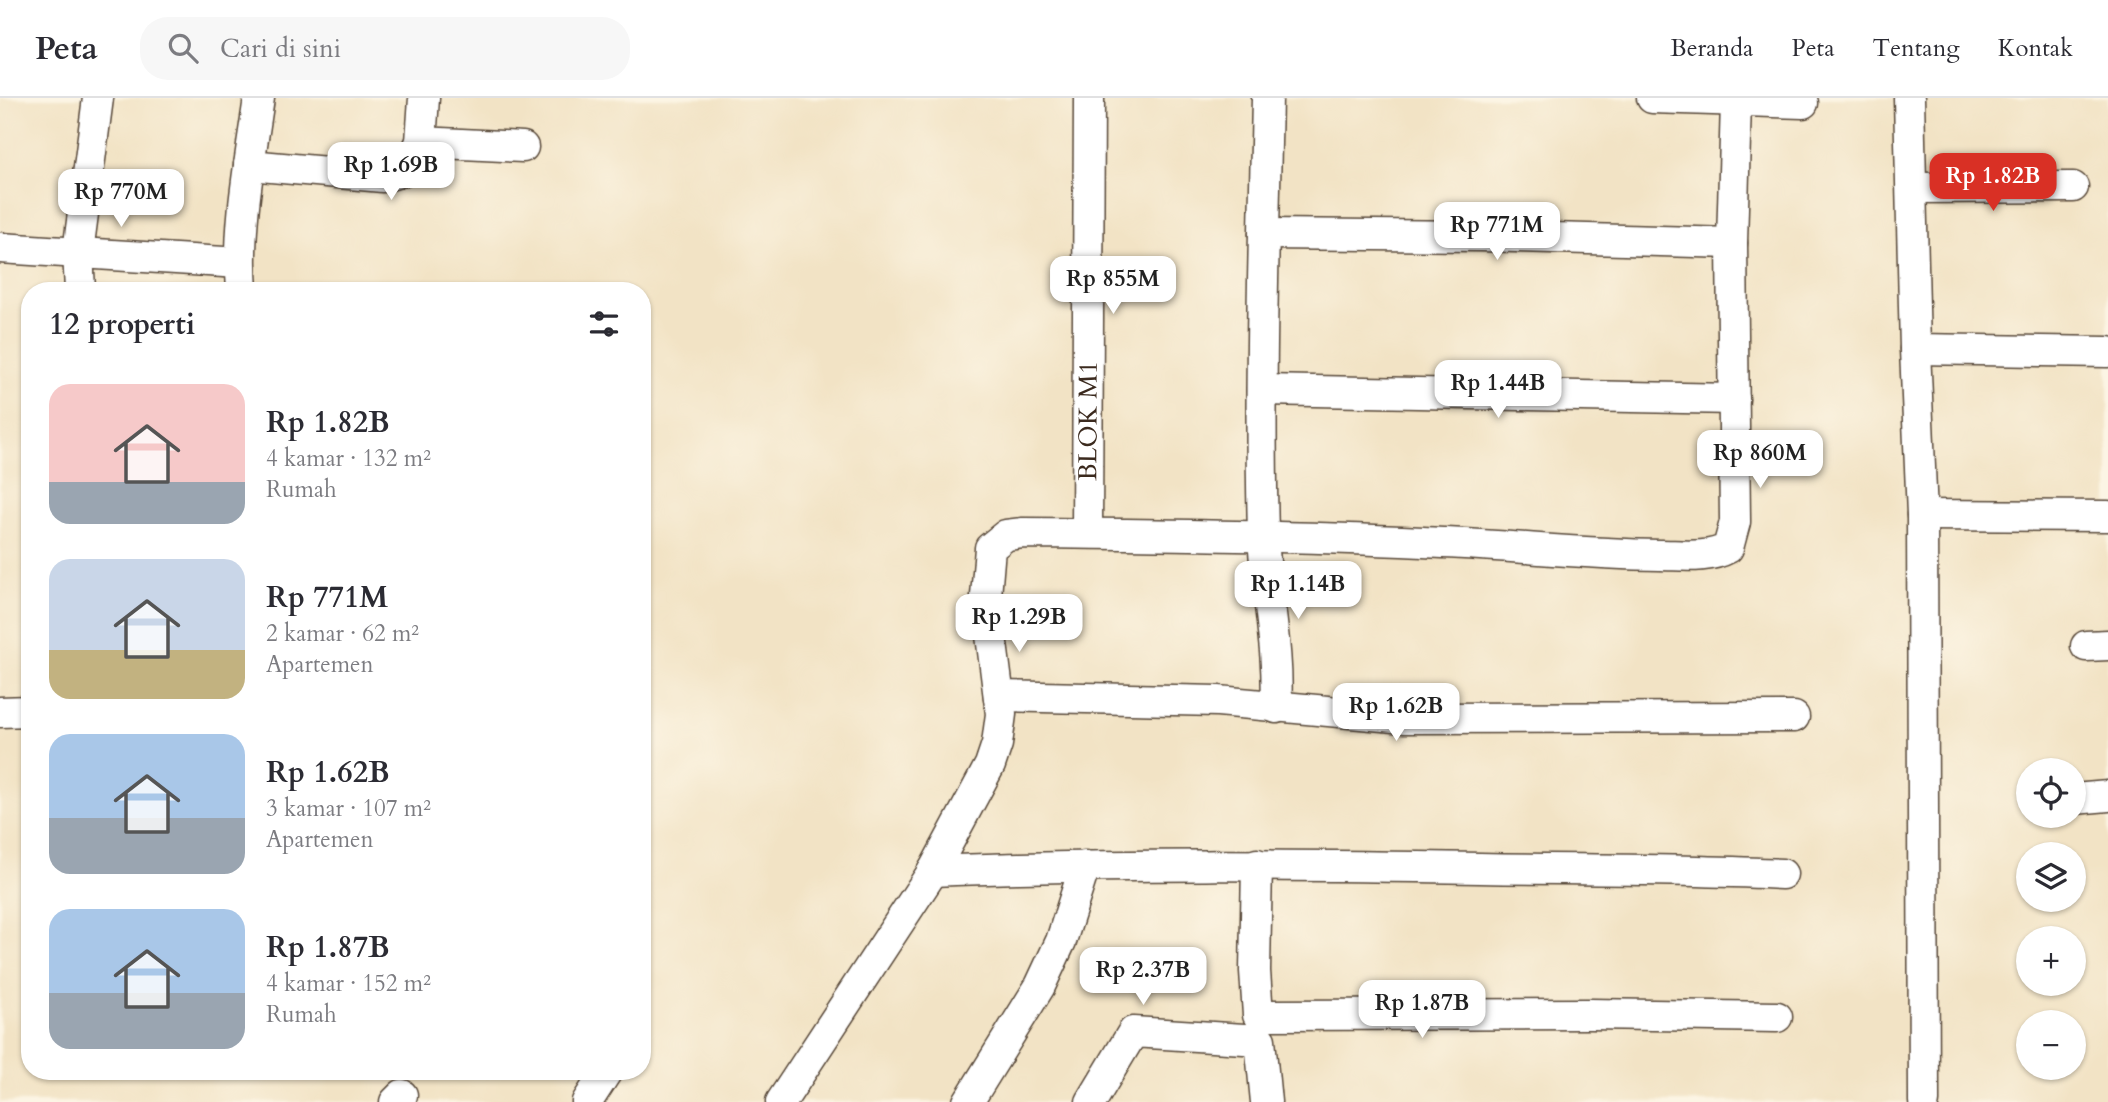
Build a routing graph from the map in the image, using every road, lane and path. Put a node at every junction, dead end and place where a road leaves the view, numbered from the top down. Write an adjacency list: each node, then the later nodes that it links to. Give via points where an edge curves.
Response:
1 (98, 98): 18 (street)
2 (260, 98): 12 (street)
3 (424, 98): 10 (street)
4 (1089, 98): 27 (street, BLOK M1)
5 (1267, 98): 15 (street)
6 (1652, 98): 8 (street)
7 (1909, 98): 14 (street)
8 (1737, 102): 9 (street); 16 (street)
9 (1803, 103)
10 (421, 142): 11 (street); 12 (street, via 406,170 391,176)
11 (523, 147)
12 (249, 165): 19 (street)
13 (2073, 187): 14 (street)
14 (1912, 188): 21 (street)
15 (1264, 234): 16 (street); 23 (street)
16 (1732, 243): 24 (street)
17 (0, 248): 18 (street)
18 (78, 251): 19 (street); 20 (street)
19 (241, 277)
20 (80, 282)
21 (1915, 349): 22 (street); 25 (street)
22 (2108, 352)
23 (1262, 390): 24 (street); 28 (street)
24 (1734, 399): 28 (street, via 1735,522 1724,550 1697,555 1622,554)
25 (1922, 515): 26 (street); 47 (street)
26 (2108, 516)
27 (1087, 533): 28 (street); 29 (street, via 1006,535 990,548 986,596)
28 (1263, 536): 30 (street, via 1278,663)
29 (999, 696): 30 (street, via 1218,701); 38 (street, via 997,744 990,765)
30 (1276, 708): 33 (street, via 1405,718)
31 (21, 711): 32 (street)
32 (0, 712)
33 (1794, 717)
34 (2108, 796): 35 (street)
35 (2086, 798)
36 (1257, 864): 37 (street); 39 (street); 40 (street, via 1254,960 1258,1015)
37 (1085, 866): 38 (street); 44 (street, via 1061,941 1040,986)
38 (933, 871): 43 (street)
39 (1782, 874)
40 (1777, 1017)
41 (601, 1080): 42 (street)
42 (587, 1102)
43 (781, 1102)
44 (968, 1102)
45 (1091, 1102): 46 (street, via 1133,1032 1260,1040)
46 (1266, 1102)
47 (1924, 1102)

